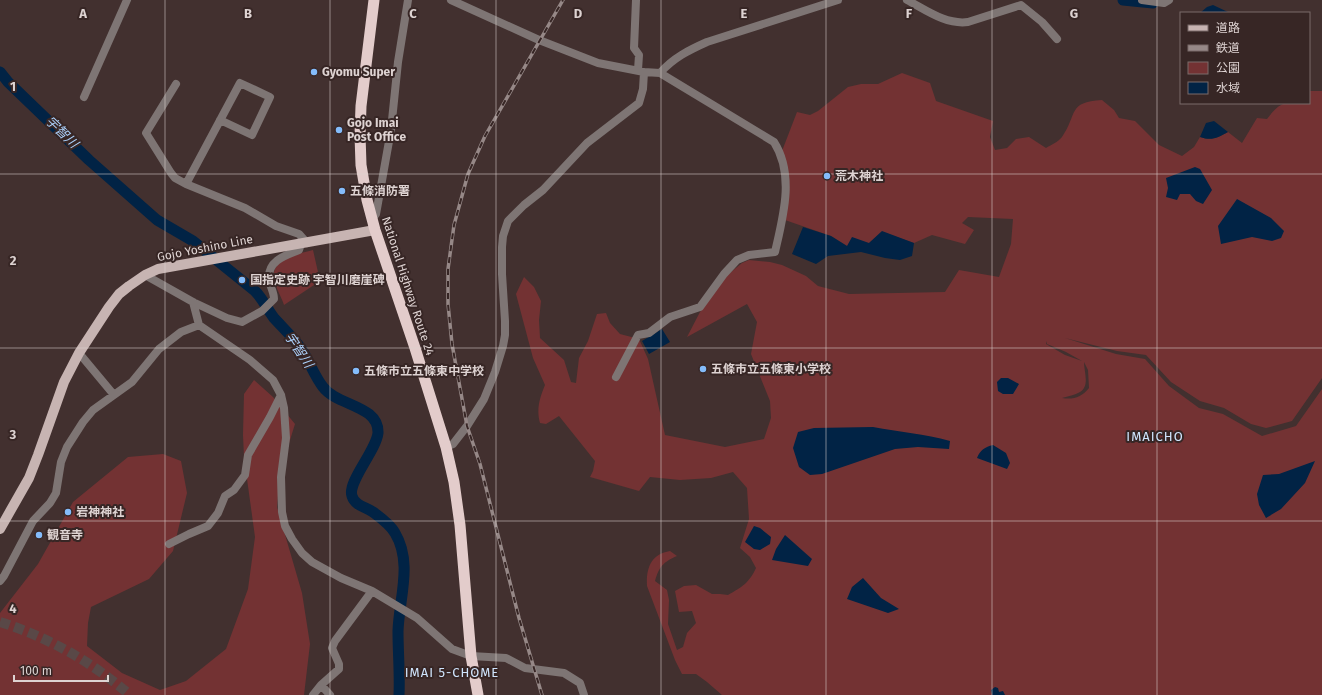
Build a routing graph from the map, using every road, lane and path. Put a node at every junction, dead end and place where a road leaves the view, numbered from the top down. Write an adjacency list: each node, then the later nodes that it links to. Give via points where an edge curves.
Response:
1 (127, 0): 14 (street)
2 (374, 0): 17 (highway, National Highway Route 24, via 360,135 361,165)
3 (408, 0): 17 (street, via 391,130)
4 (451, 0): 11 (street, via 539,40 598,63)
5 (636, 0): 11 (street, via 634,48 639,54)
6 (838, 0): 12 (street, via 707,42 687,51)
7 (907, 0): 10 (street, via 938,17 960,23 1022,5)
8 (1142, 0): 9 (street, via 1164,3)
9 (1169, 0)
10 (1057, 39)
11 (641, 71): 12 (street); 26 (street, via 643,89 639,103 586,143 543,190 508,221 502,242 505,321 503,346 484,399 468,426 453,444)
12 (660, 73): 23 (street, via 774,142 784,164 786,188 782,220 775,252 749,255 737,260 700,306 670,317 650,333 638,335)
13 (176, 84): 16 (street, via 146,133 171,173)
14 (84, 97)
15 (220, 120): 15 (street, via 240,83 270,97 252,135); 16 (street)
16 (186, 184): 18 (street, via 299,234)
17 (374, 225): 18 (main road, Gojo Yoshino Line); 26 (highway, National Highway Route 24)
18 (304, 243): 19 (main road, Gojo Yoshino Line, via 158,269); 20 (street, via 299,250 274,263 269,278 274,299 262,311 242,322)
19 (145, 275): 20 (street); 22 (main road, Gojo Yoshino Line, via 119,294)
20 (193, 302): 21 (street)
21 (199, 326): 24 (street, via 181,332 159,349 132,382); 25 (street, via 250,360 273,380)
22 (79, 353): 24 (street); 27 (main road, Gojo Yoshino Line, via 64,382 28,478)
23 (616, 377)
24 (114, 395): 29 (street, via 93,410 67,447 61,462 56,493 33,521)
25 (281, 395): 28 (street, via 248,455 245,475 234,490 225,496 208,526); 30 (street, via 286,438 281,477 282,512 292,539 312,562)
26 (446, 447): 31 (highway, National Highway Route 24, via 460,525)
27 (0, 529)
28 (169, 544)
29 (0, 581)
30 (372, 591): 31 (street, via 417,618 452,649); 32 (street, via 335,641 332,648 339,669)
31 (471, 656): 35 (highway, National Highway Route 24); 36 (street, via 506,658 525,668 564,673 580,683)
32 (321, 685): 33 (street); 34 (street)
33 (312, 695)
34 (330, 695)
35 (478, 695)
36 (584, 695)

